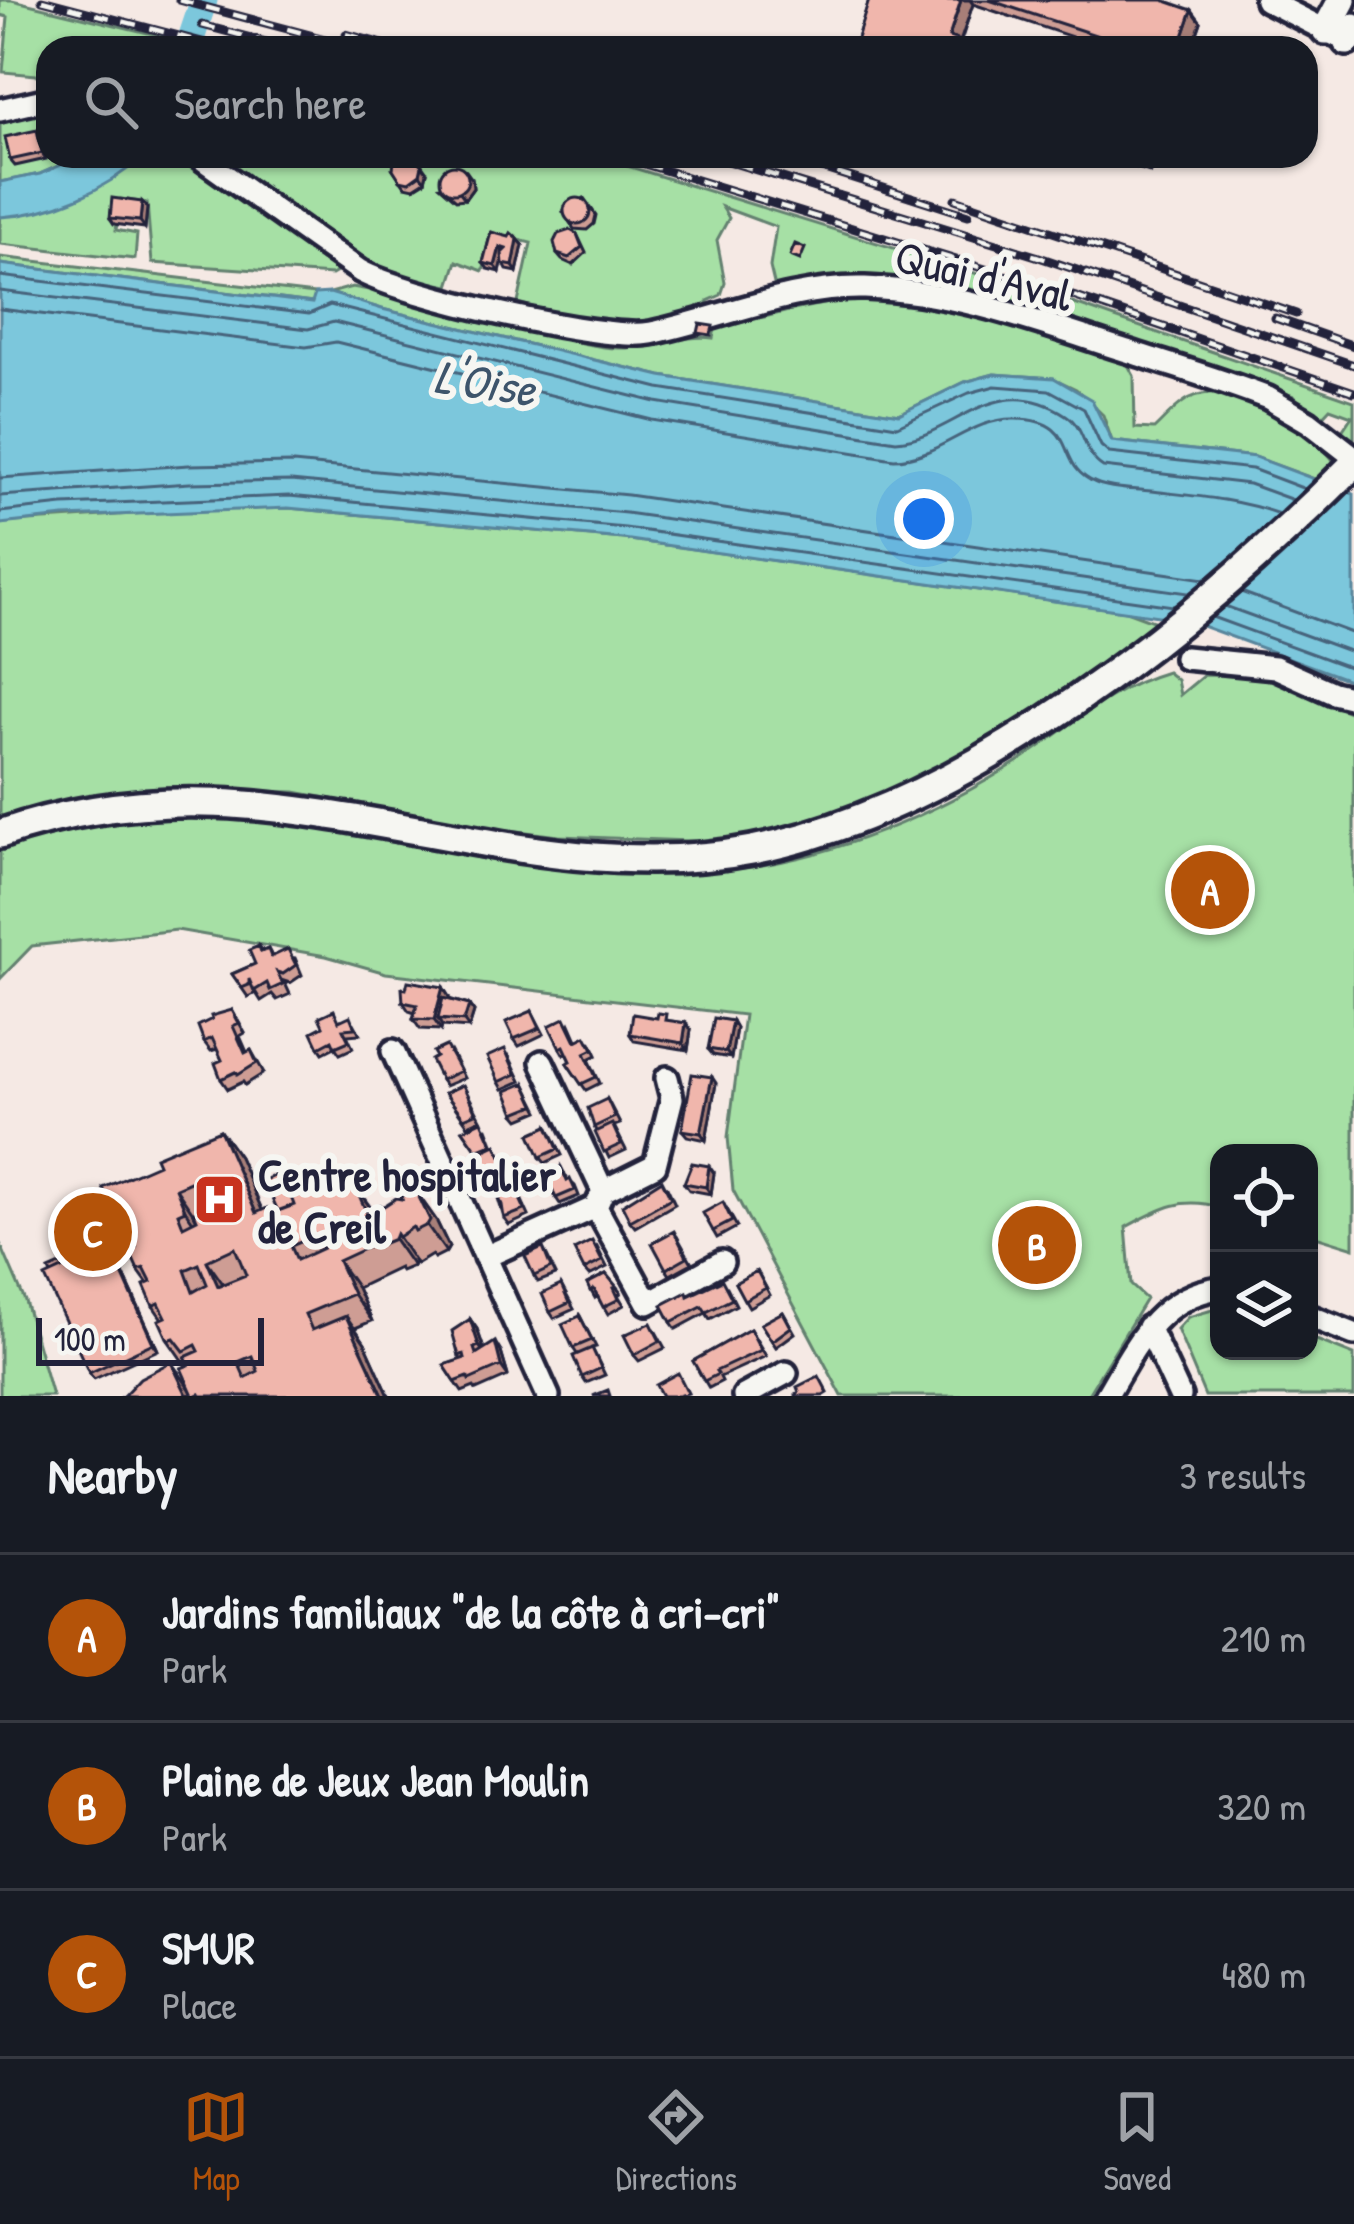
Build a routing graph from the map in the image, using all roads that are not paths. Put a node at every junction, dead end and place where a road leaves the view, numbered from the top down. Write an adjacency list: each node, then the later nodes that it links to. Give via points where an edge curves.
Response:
1 (1266, 0): 3 (street)
2 (1342, 0): 3 (main road)
3 (1345, 36)
4 (36, 102): 5 (street)
5 (0, 110)
6 (215, 168): 7 (street, Quai d'Aval, via 366,274 550,324 627,336 824,291 896,290 967,302 1259,394)
7 (1354, 460): 10 (main road, via 1212,595 1083,692 985,758 892,807 809,837 715,856 643,859 193,801 88,809)
8 (1185, 658): 9 (street, via 1275,668)
9 (1354, 698)
10 (0, 834)
11 (393, 1051): 15 (street)
12 (542, 1062): 14 (street)
13 (667, 1078): 14 (street, via 672,1098 659,1160)
14 (600, 1199): 15 (street); 16 (street, via 648,1303)
15 (485, 1257): 22 (street)
16 (722, 1262)
17 (1210, 1291): 19 (street, via 1180,1299)
18 (1318, 1320): 20 (street)
19 (1148, 1328): 24 (street); 25 (street)
20 (1354, 1334)
21 (785, 1373): 23 (street)
22 (548, 1396)
23 (744, 1396)
24 (1106, 1396)
25 (1180, 1396)

